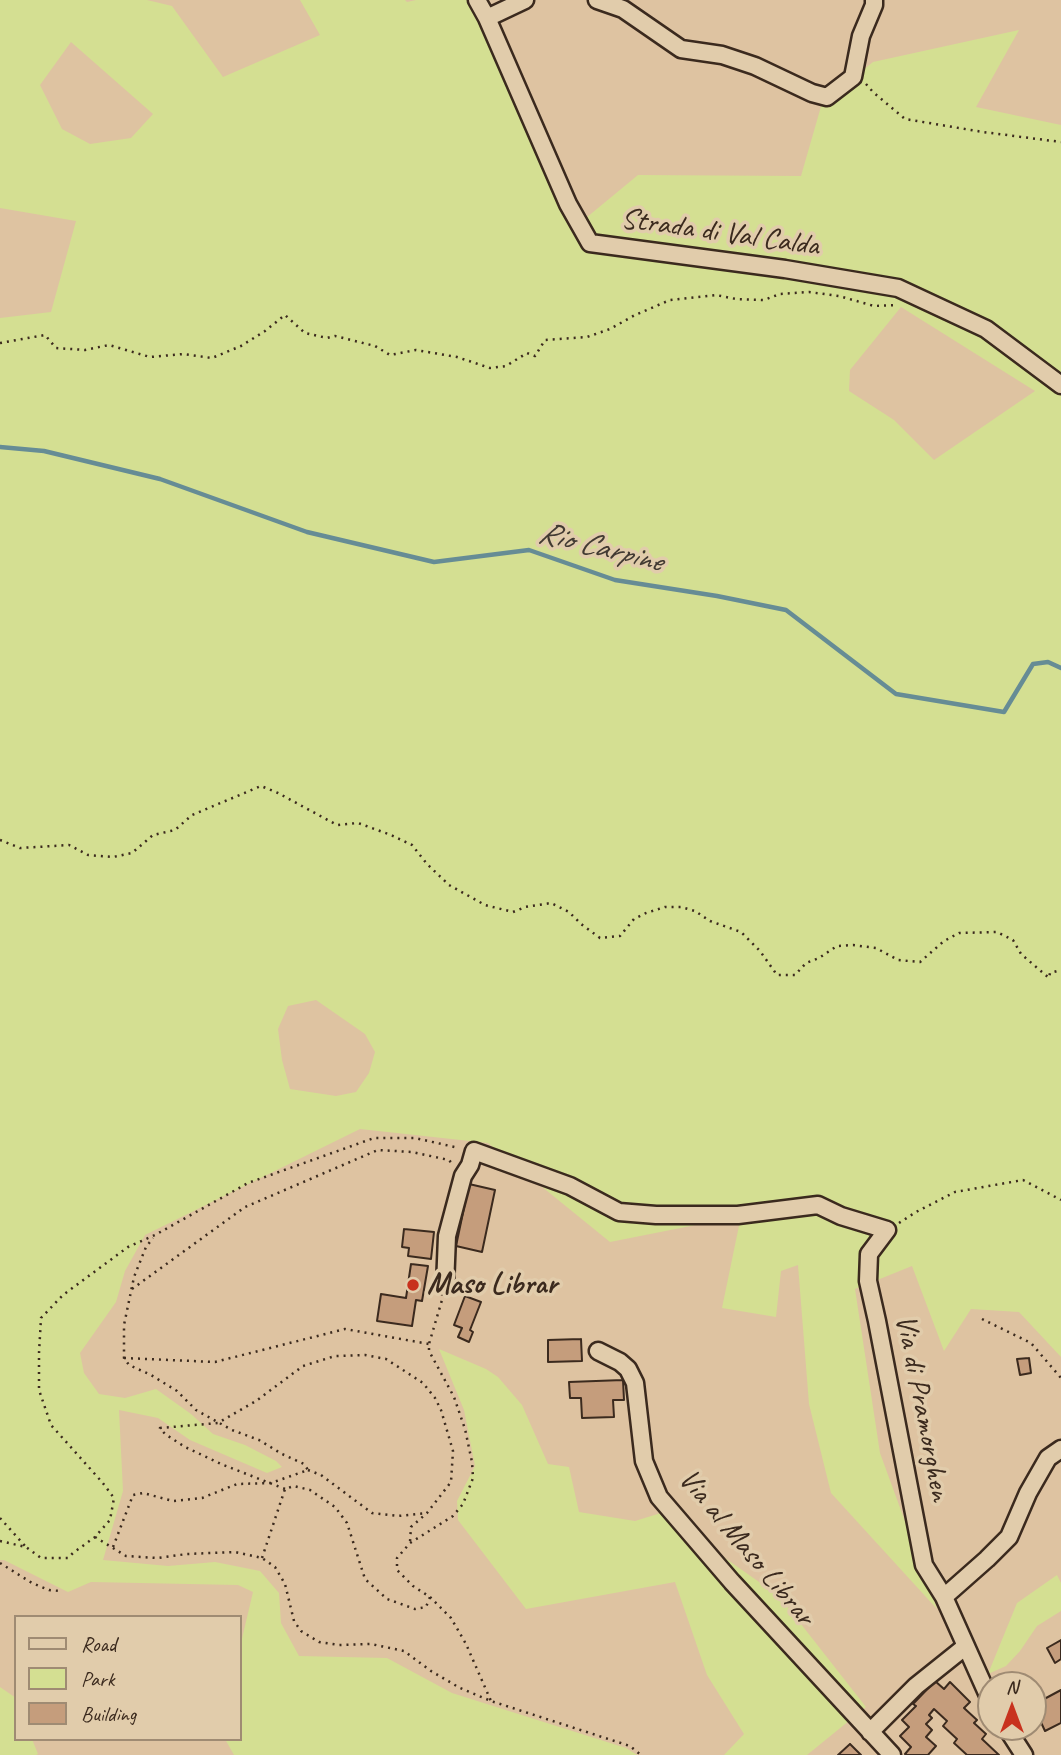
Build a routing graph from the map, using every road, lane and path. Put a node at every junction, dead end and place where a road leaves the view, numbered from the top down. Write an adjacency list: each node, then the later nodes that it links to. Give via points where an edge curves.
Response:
1 (477, 0): 5 (street)
2 (524, 0): 5 (street)
3 (597, 0): 6 (street, via 623,9 681,49 755,66 812,93 827,97 853,77)
4 (874, 0): 6 (street)
5 (487, 18): 10 (street, Strada di Val Calda, via 568,204 590,243 898,288 986,329)
6 (855, 70): 7 (path, via 873,93 905,119)
7 (1061, 142)
8 (904, 306): 9 (path, via 874,306 809,292 764,300 716,295 670,300 587,337 545,340 535,356 527,353 506,366 490,368 457,356 415,351 390,355 375,346 305,333 285,315 241,346 212,358 184,354 150,357 109,345 85,351 56,348 45,335)
9 (0, 343)
10 (1061, 385)
11 (0, 840): 12 (path, via 20,848 68,845 88,855 113,857 132,853 153,835 175,830 192,815 261,786 337,824 358,823 412,845 449,885 485,905 513,912 551,903 600,937 620,936 646,913 681,907 741,932 777,975 795,975 806,963 837,946 876,948 898,960 920,962 959,933 997,932 1013,940 1021,954 1049,978)
12 (1061, 970)
13 (474, 1151): 14 (street); 16 (street, via 569,1186 619,1212 738,1214 818,1205); 17 (path, via 415,1138 374,1138 248,1183)
14 (463, 1176): 18 (street, via 447,1236); 19 (path, via 449,1160 378,1150 245,1207)
15 (1061, 1200): 16 (path, via 1023,1180 955,1192)
16 (887, 1230): 41 (street, Via di Pramorghen, via 869,1254 868,1281 924,1565)
17 (155, 1235): 19 (path, via 146,1247); 32 (path, via 117,1255 63,1295 41,1318 38,1390 51,1425 114,1498 110,1520)
18 (445, 1286): 21 (path)
19 (132, 1289): 23 (path, via 124,1325)
20 (982, 1319): 24 (path, via 1031,1343)
21 (429, 1344): 23 (path, via 345,1329 215,1362); 34 (path, via 465,1429 473,1478 453,1516)
22 (598, 1351): 45 (street, Via al Maso Librar, via 620,1362 635,1383 644,1461 659,1497)
23 (124, 1358): 25 (path)
24 (1061, 1378)
25 (218, 1423): 27 (path, via 259,1440); 28 (path, via 160,1428 185,1447); 30 (path, via 303,1366 335,1356 386,1359 423,1383 435,1398 453,1451 452,1482)
26 (1061, 1449): 41 (street, via 1048,1458 1009,1537)
27 (308, 1470): 28 (path); 30 (path, via 372,1513)
28 (271, 1483): 29 (path); 36 (path, via 237,1484 202,1498 173,1501 133,1495)
29 (285, 1489): 37 (path); 40 (path, via 310,1490 335,1507 347,1523 365,1579 387,1599 415,1609 426,1607)
30 (428, 1513): 34 (path, via 411,1527)
31 (0, 1518): 35 (path)
32 (95, 1537): 35 (path, via 68,1558 41,1558); 36 (path)
33 (0, 1541): 35 (path)
34 (410, 1543): 40 (path, via 397,1558 397,1570)
35 (26, 1547)
36 (112, 1548): 37 (path, via 126,1556 156,1558 235,1552)
37 (262, 1558): 44 (path, via 275,1567 285,1584 293,1621 319,1642 404,1651 460,1688)
38 (0, 1563): 39 (path, via 32,1583)
39 (60, 1591)
40 (430, 1597): 44 (path, via 451,1618 466,1643)
41 (943, 1597): 42 (street, Via di Pramorghen)
42 (966, 1646): 43 (street, Via di Pramorghen); 45 (street, via 916,1686)
43 (977, 1671)
44 (491, 1701): 46 (path, via 630,1746)
45 (870, 1732): 47 (street, Via al Maso Librar)
46 (641, 1755)
47 (892, 1755)

